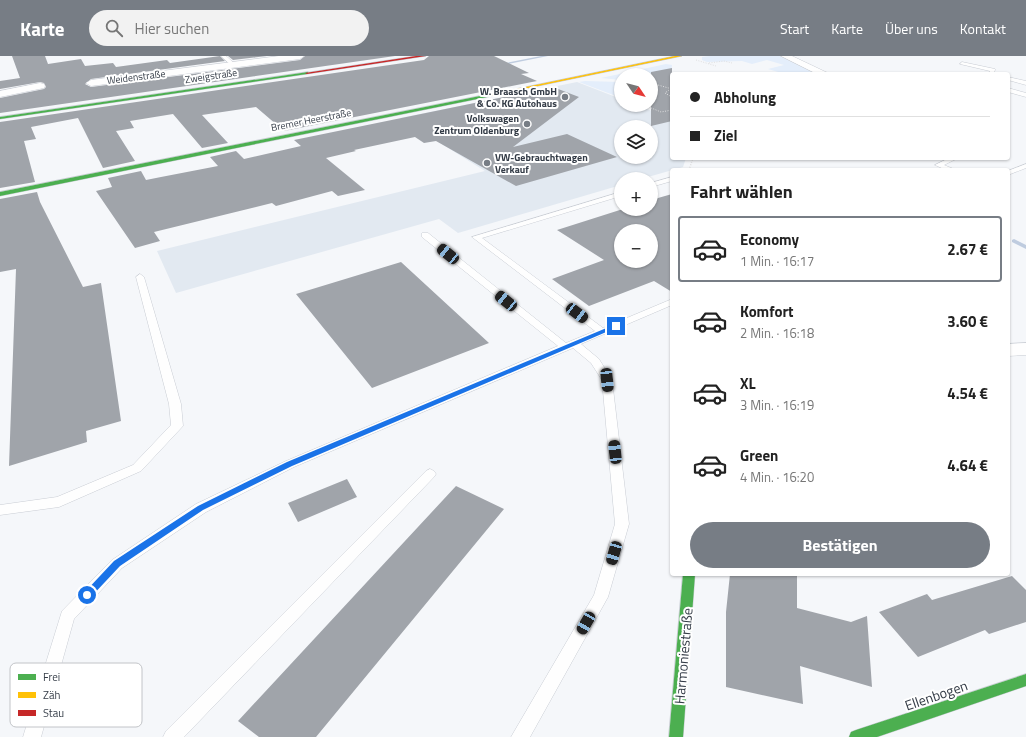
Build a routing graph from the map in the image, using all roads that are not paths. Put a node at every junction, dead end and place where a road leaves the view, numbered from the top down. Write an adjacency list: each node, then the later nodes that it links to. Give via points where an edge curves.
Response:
1 (223, 56): 7 (lane)
2 (300, 56): 7 (street, Weidenstraße)
3 (424, 56): 17 (street, Zweigstraße)
4 (680, 56): 24 (street, Bremer Heerstraße)
5 (785, 56): 8 (street)
6 (962, 63): 9 (lane, via 993,70)
7 (234, 65): 11 (street, Weidenstraße)
8 (821, 72)
9 (992, 72)
10 (1010, 79): 12 (lane)
11 (91, 83)
12 (1026, 83)
13 (40, 86): 15 (street)
14 (1010, 90): 16 (lane)
15 (0, 94)
16 (1026, 94)
17 (0, 118)
18 (951, 160): 20 (lane, via 938,165)
19 (1026, 166): 21 (lane)
20 (947, 168)
21 (1010, 172)
22 (670, 180): 23 (lane)
23 (658, 183)
24 (0, 194)
25 (614, 196): 29 (lane, via 476,237)
26 (424, 235): 30 (lane)
27 (140, 277): 34 (lane, via 175,404 177,426 137,468 59,502)
28 (670, 303): 29 (lane)
29 (602, 332): 30 (lane)
30 (570, 345): 36 (lane, via 290,464 201,508 117,564 67,616); 41 (lane, via 595,361 607,380 622,524 601,597)
31 (1026, 349): 32 (street)
32 (1010, 350)
33 (430, 474): 40 (lane)
34 (0, 510)
35 (689, 576): 42 (street, Harmoniestraße)
36 (53, 663)
37 (1026, 680): 43 (street, Ellenbogen)
38 (35, 727): 39 (lane)
39 (32, 737)
40 (172, 737)
41 (520, 737)
42 (676, 737)
43 (856, 737)

